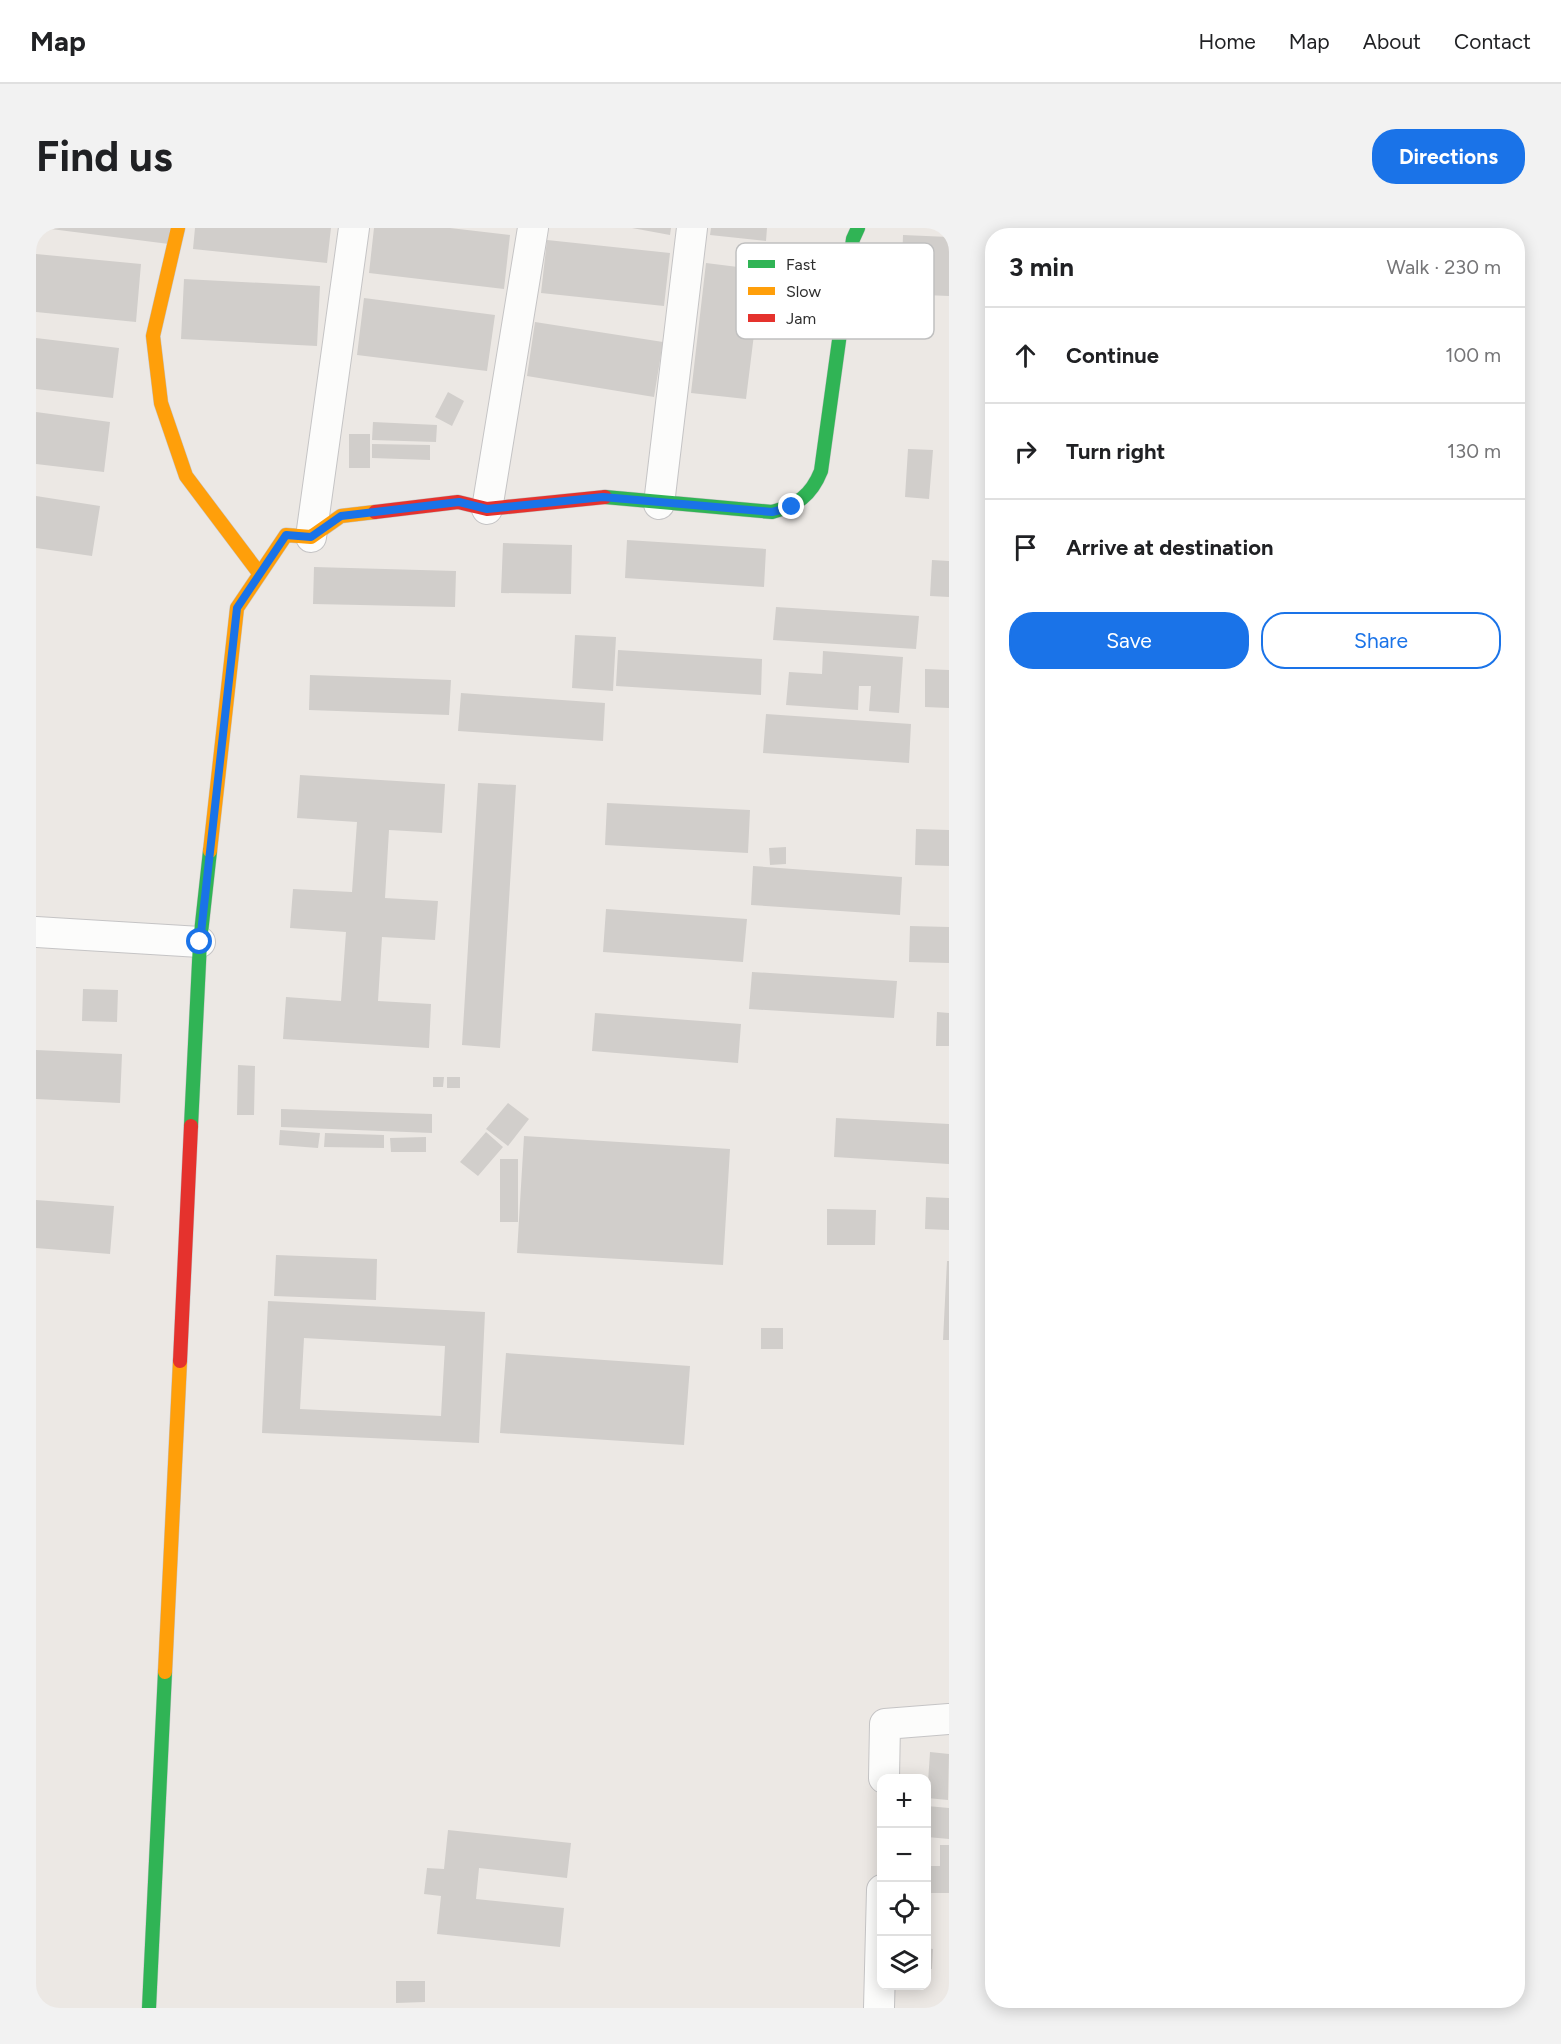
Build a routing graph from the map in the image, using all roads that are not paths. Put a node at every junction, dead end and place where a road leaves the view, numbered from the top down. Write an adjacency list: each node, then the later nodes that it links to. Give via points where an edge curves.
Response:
1 (178, 228): 11 (street, via 153,336 161,403 186,476)
2 (354, 228): 10 (street)
3 (532, 228): 9 (street)
4 (692, 228): 8 (street)
5 (858, 228): 6 (street)
6 (852, 243)
7 (839, 339): 8 (street, via 821,471 814,490 792,507 772,512)
8 (659, 504): 9 (street, via 603,497)
9 (487, 509): 10 (street, via 459,502 341,516)
10 (311, 537): 11 (street, via 286,535)
11 (259, 573): 13 (street, via 235,617)
12 (36, 932): 13 (street)
13 (200, 942): 17 (street)
14 (949, 1719): 15 (street, via 885,1724)
15 (884, 1774)
16 (881, 1936): 18 (street)
17 (149, 2008)
18 (879, 2008)

